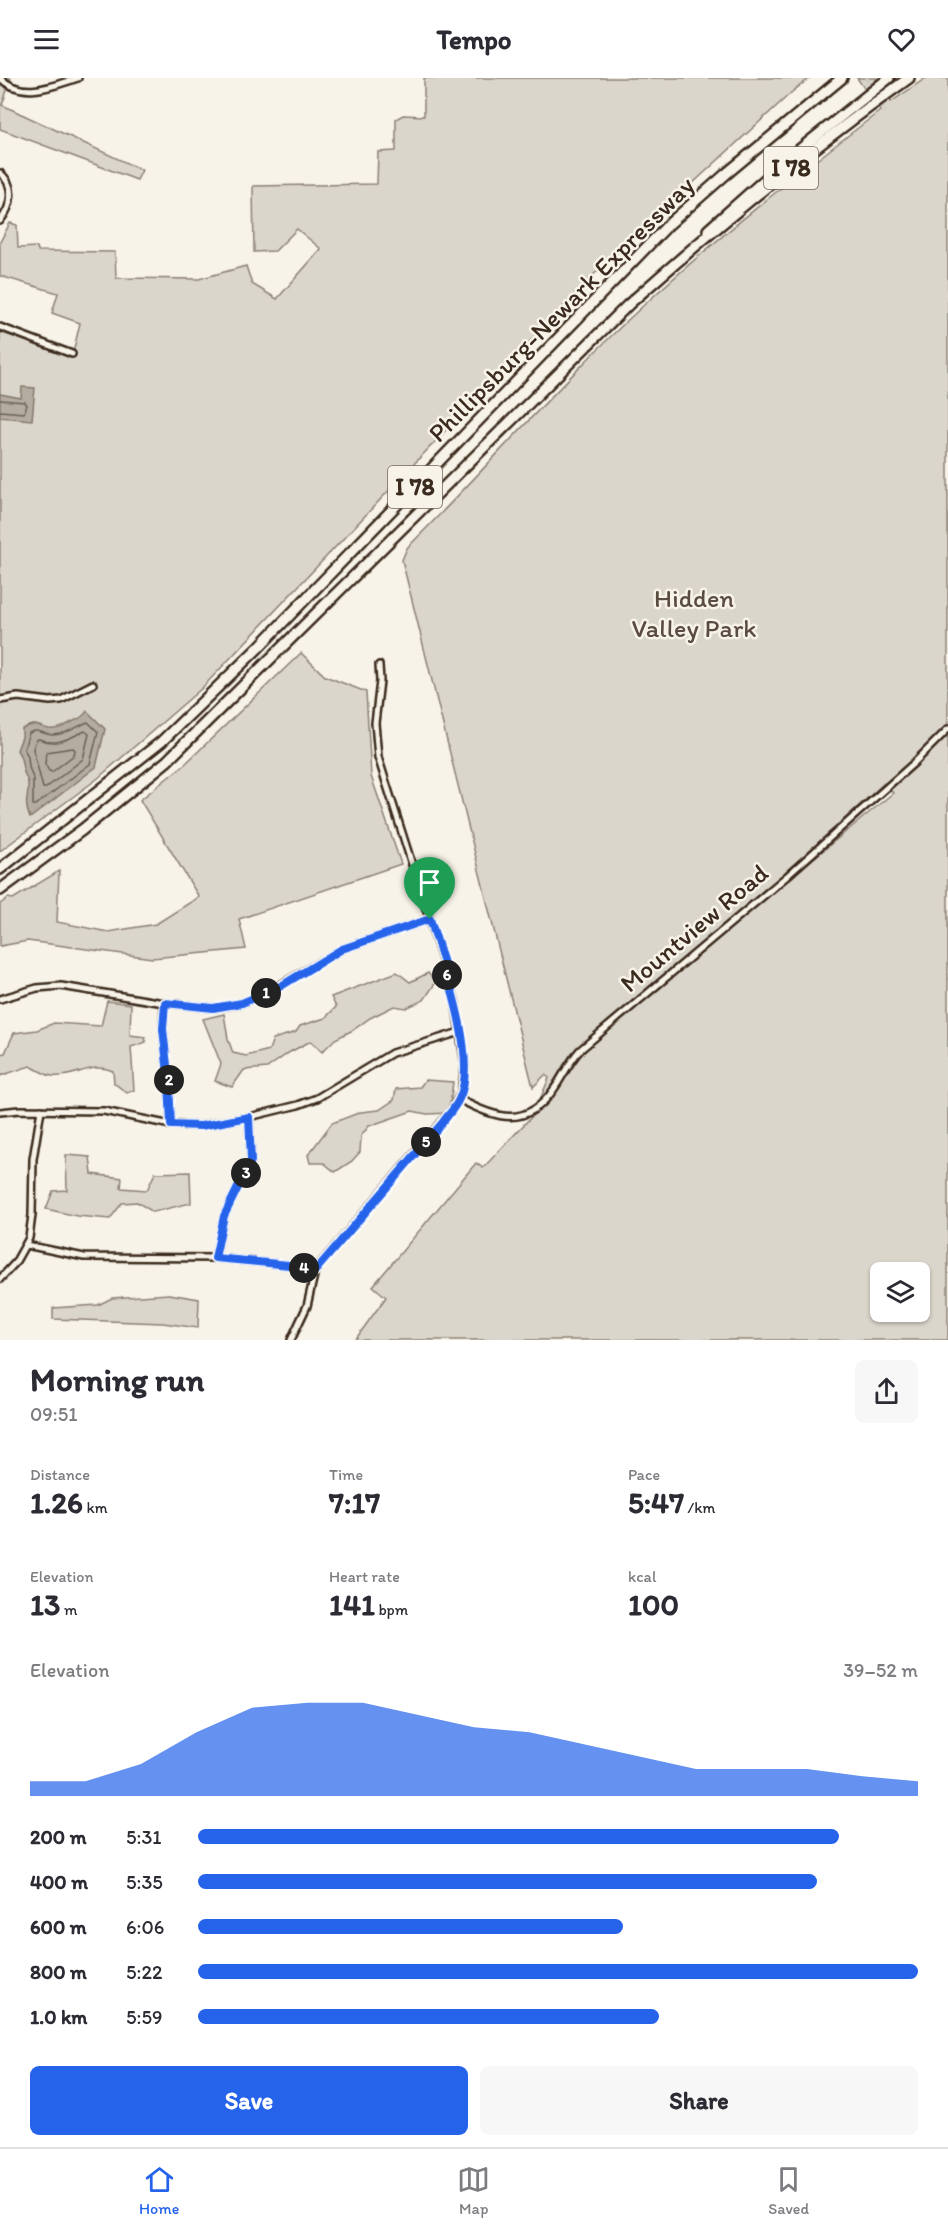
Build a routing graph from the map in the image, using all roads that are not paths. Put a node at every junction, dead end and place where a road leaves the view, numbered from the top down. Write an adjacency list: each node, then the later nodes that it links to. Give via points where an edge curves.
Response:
1 (0, 78): 2 (street, via 31,90)
2 (78, 78)
3 (842, 78): 15 (highway, Phillipsburg-Newark Expressway / I 78, via 669,224 341,565 161,742)
4 (889, 78): 8 (highway, Phillipsburg-Newark Expressway / I 78, via 711,226)
5 (909, 78): 8 (highway, Phillipsburg-Newark Expressway / I 78, via 804,157)
6 (0, 173): 7 (street, via 9,184 10,193 10,203)
7 (0, 221)
8 (677, 262): 16 (highway, Phillipsburg-Newark Expressway / I 78, via 629,304 167,761)
9 (0, 327): 10 (street)
10 (72, 354)
11 (379, 665): 17 (street, via 375,723 378,757)
12 (93, 684): 13 (street, via 50,702 18,697)
13 (0, 700)
14 (948, 729): 21 (street, Mountview Road, via 787,876 580,1050 552,1092 532,1111 517,1117 504,1116)
15 (0, 868)
16 (0, 890)
17 (430, 919): 19 (street, via 342,949 281,986 242,1003 213,1008); 20 (street)
18 (0, 999): 19 (street, via 37,988 61,986)
19 (165, 1003): 25 (street, via 163,1029)
20 (460, 1032): 21 (street, via 465,1065); 24 (street, via 392,1053 317,1098)
21 (459, 1099): 28 (street)
22 (41, 1110): 23 (street); 25 (street, via 104,1111); 26 (street)
23 (0, 1112)
24 (249, 1117): 25 (street, via 201,1126); 27 (street, via 251,1161 224,1216)
25 (171, 1125)
26 (26, 1245): 27 (street, via 84,1257); 29 (street)
27 (215, 1258): 28 (street)
28 (315, 1271): 30 (street, via 307,1306)
29 (0, 1280)
30 (291, 1340)

